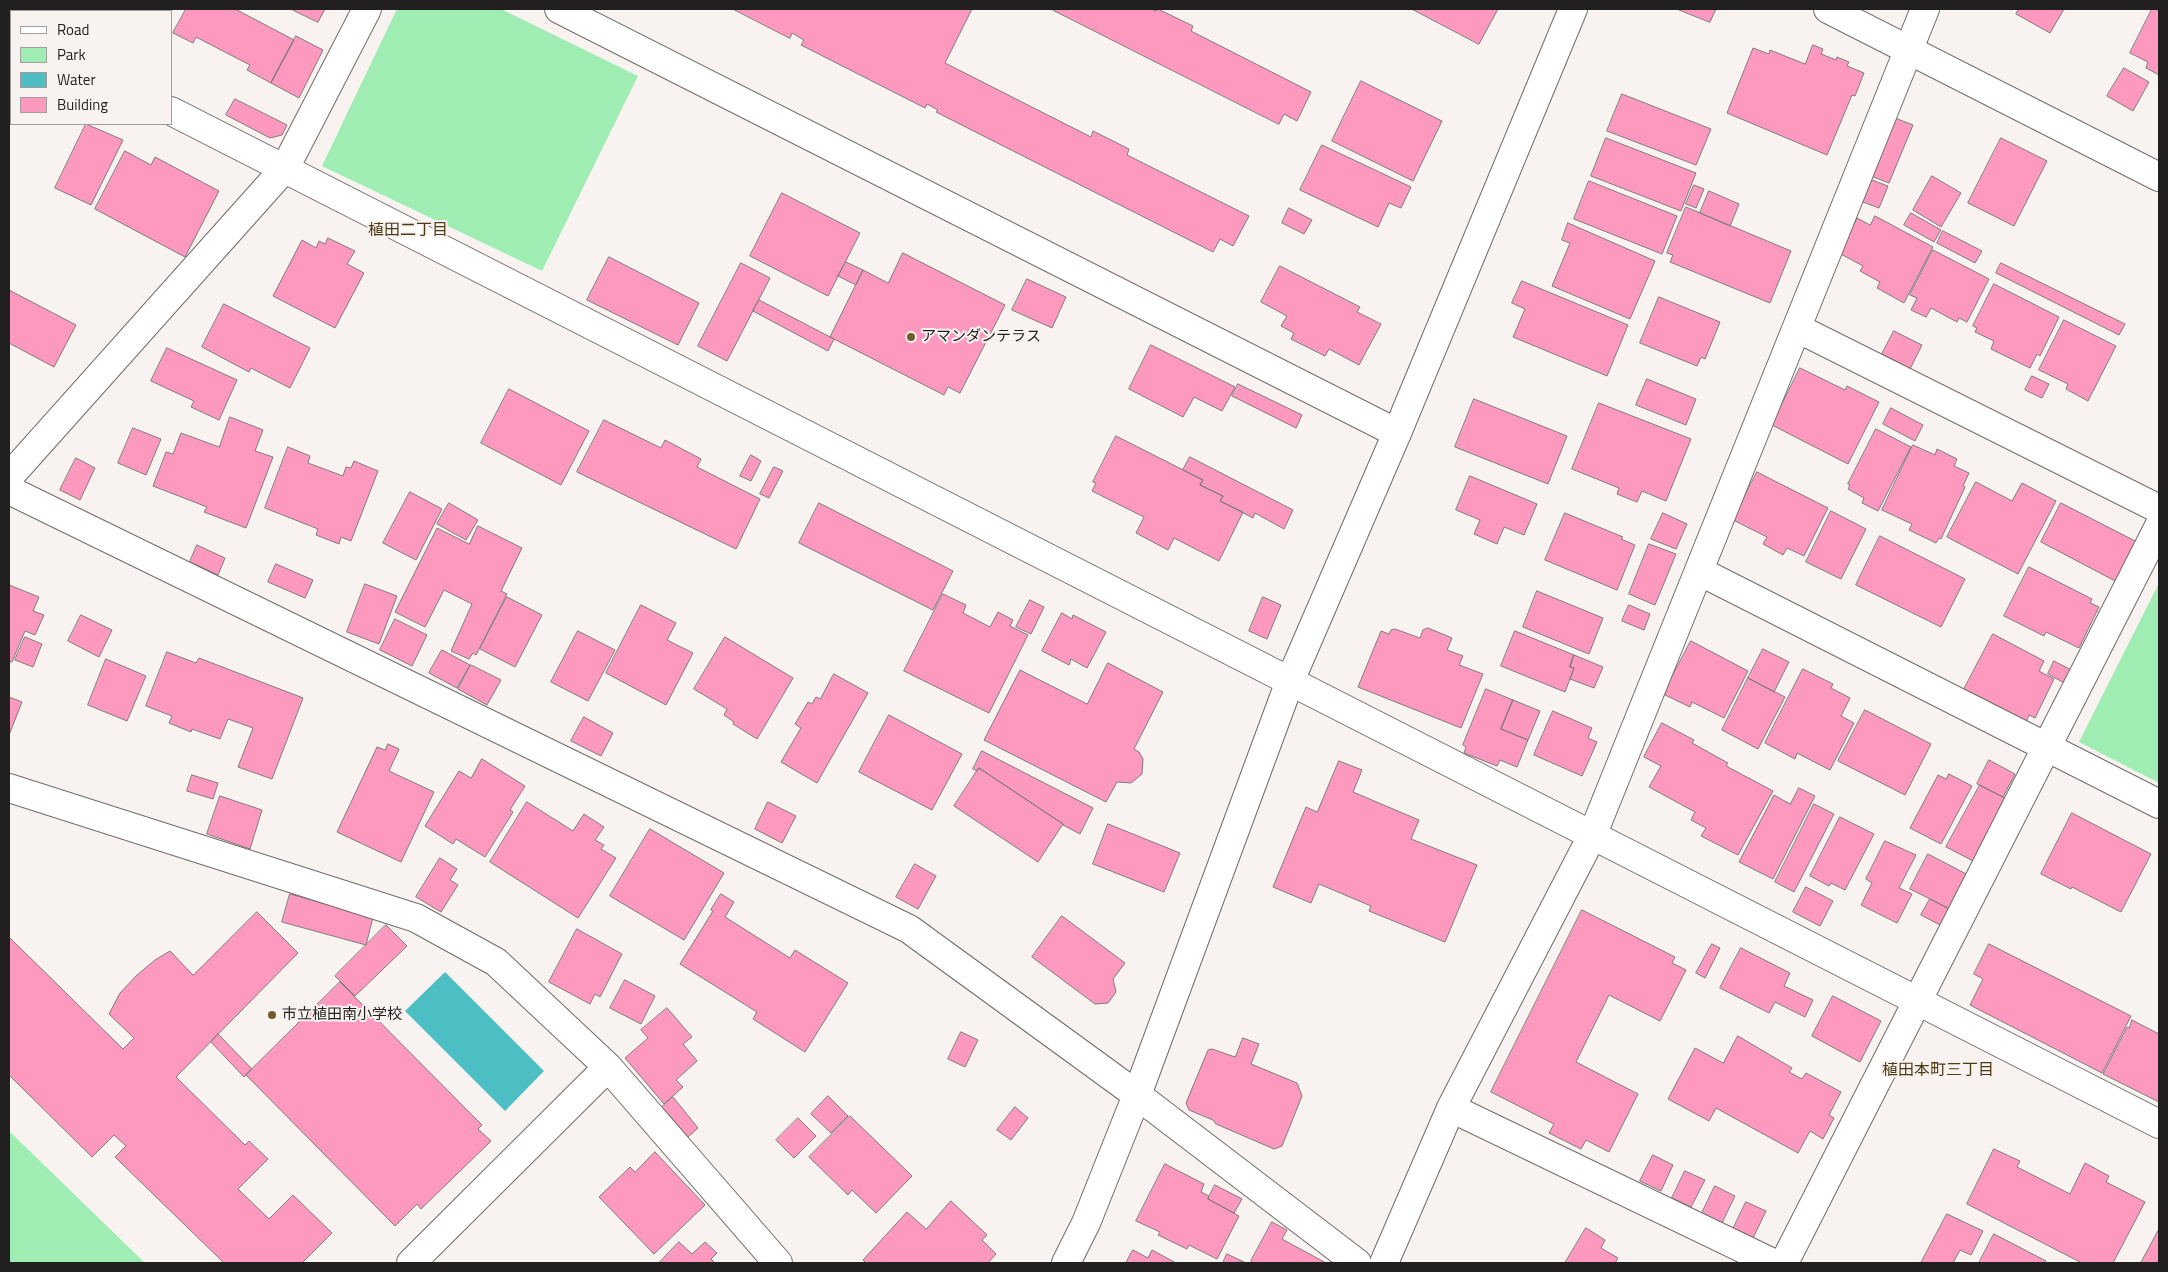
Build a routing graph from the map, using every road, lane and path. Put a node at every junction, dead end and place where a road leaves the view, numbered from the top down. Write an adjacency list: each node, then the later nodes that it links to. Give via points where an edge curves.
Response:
1 (367, 9): 8 (street)
2 (560, 9): 11 (street)
3 (1573, 9): 11 (street)
4 (1828, 9): 6 (street)
5 (1925, 9): 6 (street)
6 (1908, 50): 9 (street); 10 (street)
7 (172, 112): 8 (street)
8 (285, 168): 12 (street); 17 (street)
9 (2159, 177)
10 (1797, 328): 14 (street); 16 (street)
11 (1397, 434): 17 (street)
12 (9, 477)
13 (9, 490): 24 (street, via 909,929)
14 (2159, 509)
15 (2159, 526): 18 (street)
16 (1699, 571): 18 (street); 21 (street)
17 (1290, 681): 21 (street); 24 (street)
18 (2047, 747): 20 (street); 22 (street)
19 (13, 795): 23 (street, via 416,918 496,962)
20 (2159, 804)
21 (1592, 836): 22 (street); 25 (street)
22 (1918, 1001): 26 (street); 33 (street)
23 (608, 1067): 27 (street); 28 (street)
24 (1138, 1095): 29 (street, via 1086,1223); 30 (street)
25 (1451, 1108): 31 (street); 32 (street)
26 (2159, 1124)
27 (426, 1258)
28 (778, 1263)
29 (1066, 1263)
30 (1357, 1263)
31 (1384, 1263)
32 (1773, 1263)
33 (1784, 1263)

